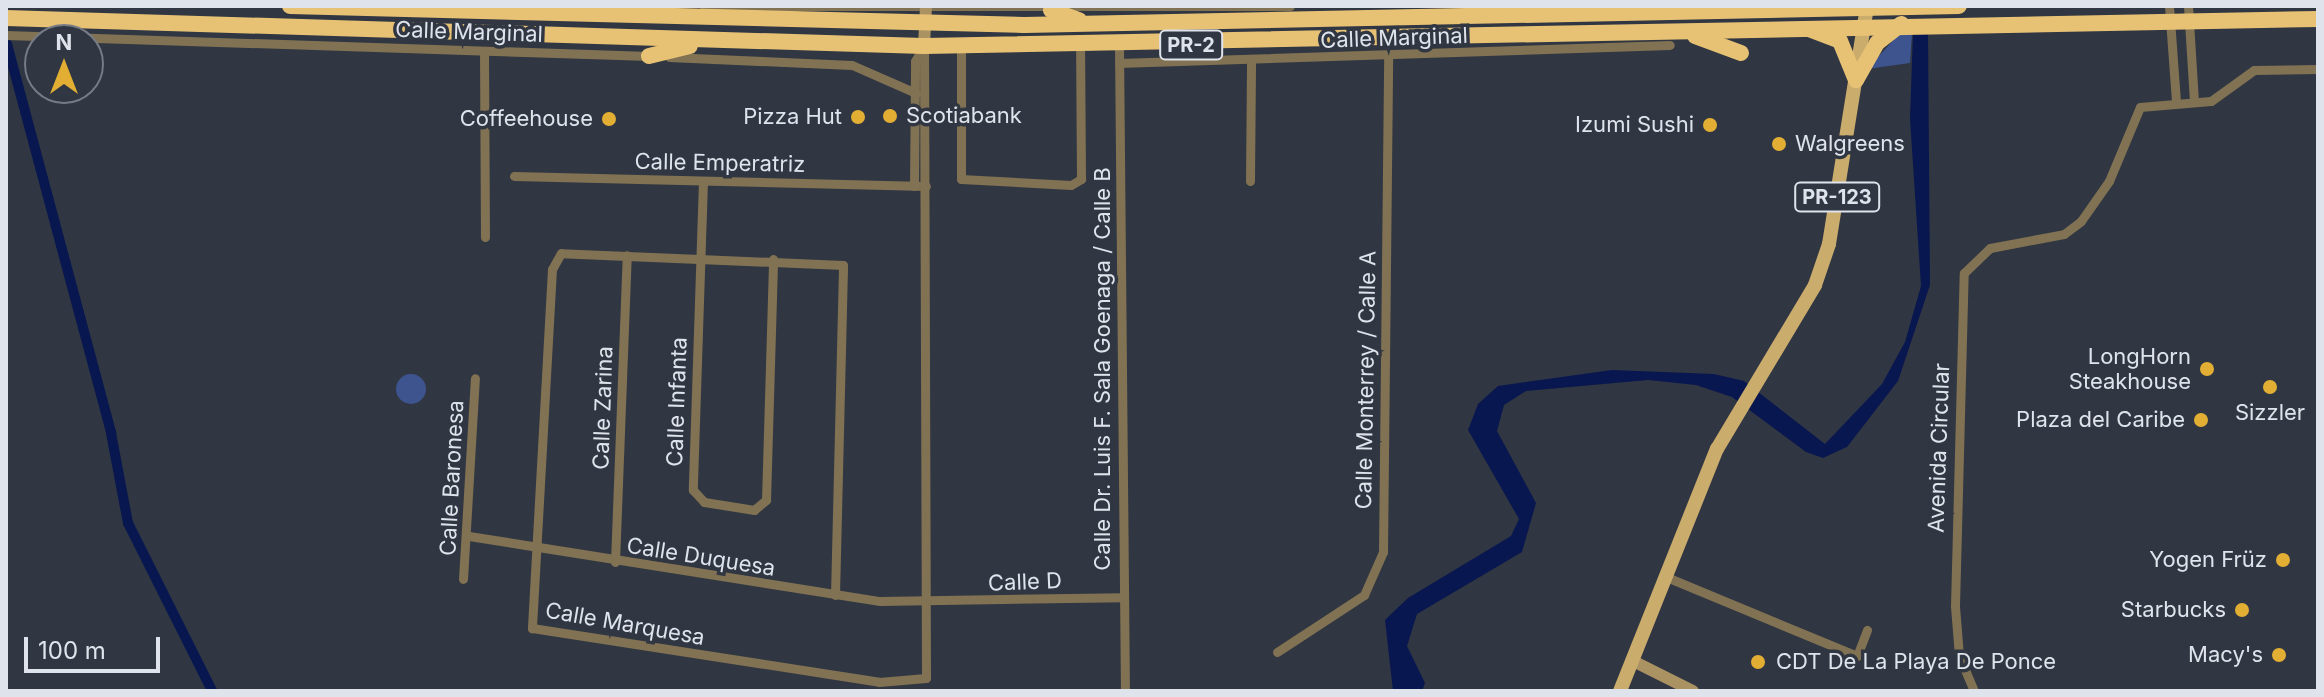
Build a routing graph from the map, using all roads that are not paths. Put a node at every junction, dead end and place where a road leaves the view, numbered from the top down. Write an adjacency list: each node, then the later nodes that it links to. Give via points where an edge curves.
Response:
1 (290, 6): 9 (highway, PR-2)
2 (704, 6): 13 (street)
3 (1290, 6): 6 (street)
4 (1907, 6): 5 (highway, PR-2); 12 (highway, PR-2)
5 (1959, 6)
6 (1122, 7): 10 (street)
7 (1821, 7): 8 (highway, PR-2); 12 (highway, PR-2)
8 (1713, 8): 11 (highway, PR-2)
9 (494, 9): 13 (highway, PR-2); 21 (street)
10 (1051, 10): 13 (street); 18 (highway)
11 (1459, 11): 18 (highway, PR-2); 23 (street)
12 (1866, 13): 19 (highway, PR-2); 20 (highway, PR-2); 36 (main road, PR-123)
13 (926, 14): 18 (highway, PR-2); 27 (street)
14 (2170, 14): 15 (highway, PR-2); 19 (highway, PR-2); 39 (street)
15 (2189, 14): 17 (highway, PR-2); 38 (street)
16 (6, 18): 21 (highway, PR-2)
17 (2318, 19)
18 (1092, 24)
19 (1901, 24): 36 (highway, via 1877,43)
20 (1803, 27): 24 (highway, PR-2); 36 (highway, via 1840,41)
21 (492, 34): 25 (highway, PR-2); 29 (street)
22 (10, 35): 29 (street, Calle Marginal)
23 (1459, 38): 24 (highway, PR-2); 31 (highway, PR-2)
24 (1672, 38): 30 (highway); 33 (street, Calle Marginal)
25 (724, 41): 27 (highway, PR-2); 32 (highway)
26 (961, 45): 27 (highway, PR-2); 28 (highway, PR-2); 28 (street, via 961,179 1071,185 1081,179)
27 (924, 46): 37 (street, via 915,61); 41 (street, Calle Marquesa)
28 (1080, 46): 31 (highway, PR-2)
29 (487, 51): 32 (street, Calle Marginal); 47 (street)
30 (1741, 53)
31 (1119, 54): 34 (street, Calle Marginal); 58 (street, Calle Dr. Luis F. Sala Goenaga / Calle B)
32 (649, 56): 37 (street, Calle Marginal, via 852,65)
33 (1388, 56): 34 (street, Calle Marginal); 61 (street, Calle Monterrey / Calle A, via 1383,552 1364,595)
34 (1251, 61): 44 (street)
35 (2318, 69): 38 (street, Avenida Circular, via 2254,70 2211,101)
36 (1856, 80): 55 (main road, PR-123, via 1829,244 1815,285 1717,449)
37 (916, 93): 40 (street)
38 (2194, 101): 39 (street, Avenida Circular)
39 (2176, 102): 66 (street, Avenida Circular, via 2149,103 2132,115 2109,181 2081,221 2064,234 1990,248 1961,281 1955,606 1959,656)
40 (914, 139): 41 (street); 45 (street)
41 (928, 140): 46 (street, Calle Marquesa)
42 (514, 176): 43 (street, Calle Emperatriz)
43 (703, 181): 45 (street, Calle Emperatriz); 49 (street, Calle Infanta)
44 (1250, 181)
45 (914, 186): 46 (street, Calle Emperatriz)
46 (926, 186): 59 (street, Calle Marquesa)
47 (485, 237)
48 (627, 255): 49 (street, Calle Marquesa); 53 (street, Calle Marquesa, via 555,256); 54 (street, Calle Zarina)
49 (700, 255): 50 (street, Calle Marquesa); 50 (street, Calle Infanta, via 693,490 704,502 754,510 766,500)
50 (773, 259): 57 (street, Calle Marquesa, via 838,259 846,271)
51 (475, 378): 52 (street, Calle Baronesa)
52 (469, 536): 53 (street, Calle Duquesa); 56 (street, Calle Baronesa)
53 (541, 550): 54 (street, Calle Duquesa); 59 (street, Calle Marquesa, via 532,622 539,632 879,682 926,678)
54 (615, 562): 57 (street, Calle Duquesa)
55 (1664, 576): 60 (street, via 1857,656); 62 (main road, PR-123)
56 (463, 579)
57 (835, 595): 59 (street, Calle Duquesa)
58 (1123, 597): 59 (street, Calle D); 63 (street, Calle Dr. Luis F. Sala Goenaga / Calle B)
59 (929, 602)
60 (1867, 630)
61 (1277, 652)
62 (1633, 661): 64 (main road, PR-123); 65 (street)
63 (1125, 691)
64 (1620, 691)
65 (1693, 691)
66 (1974, 691)

